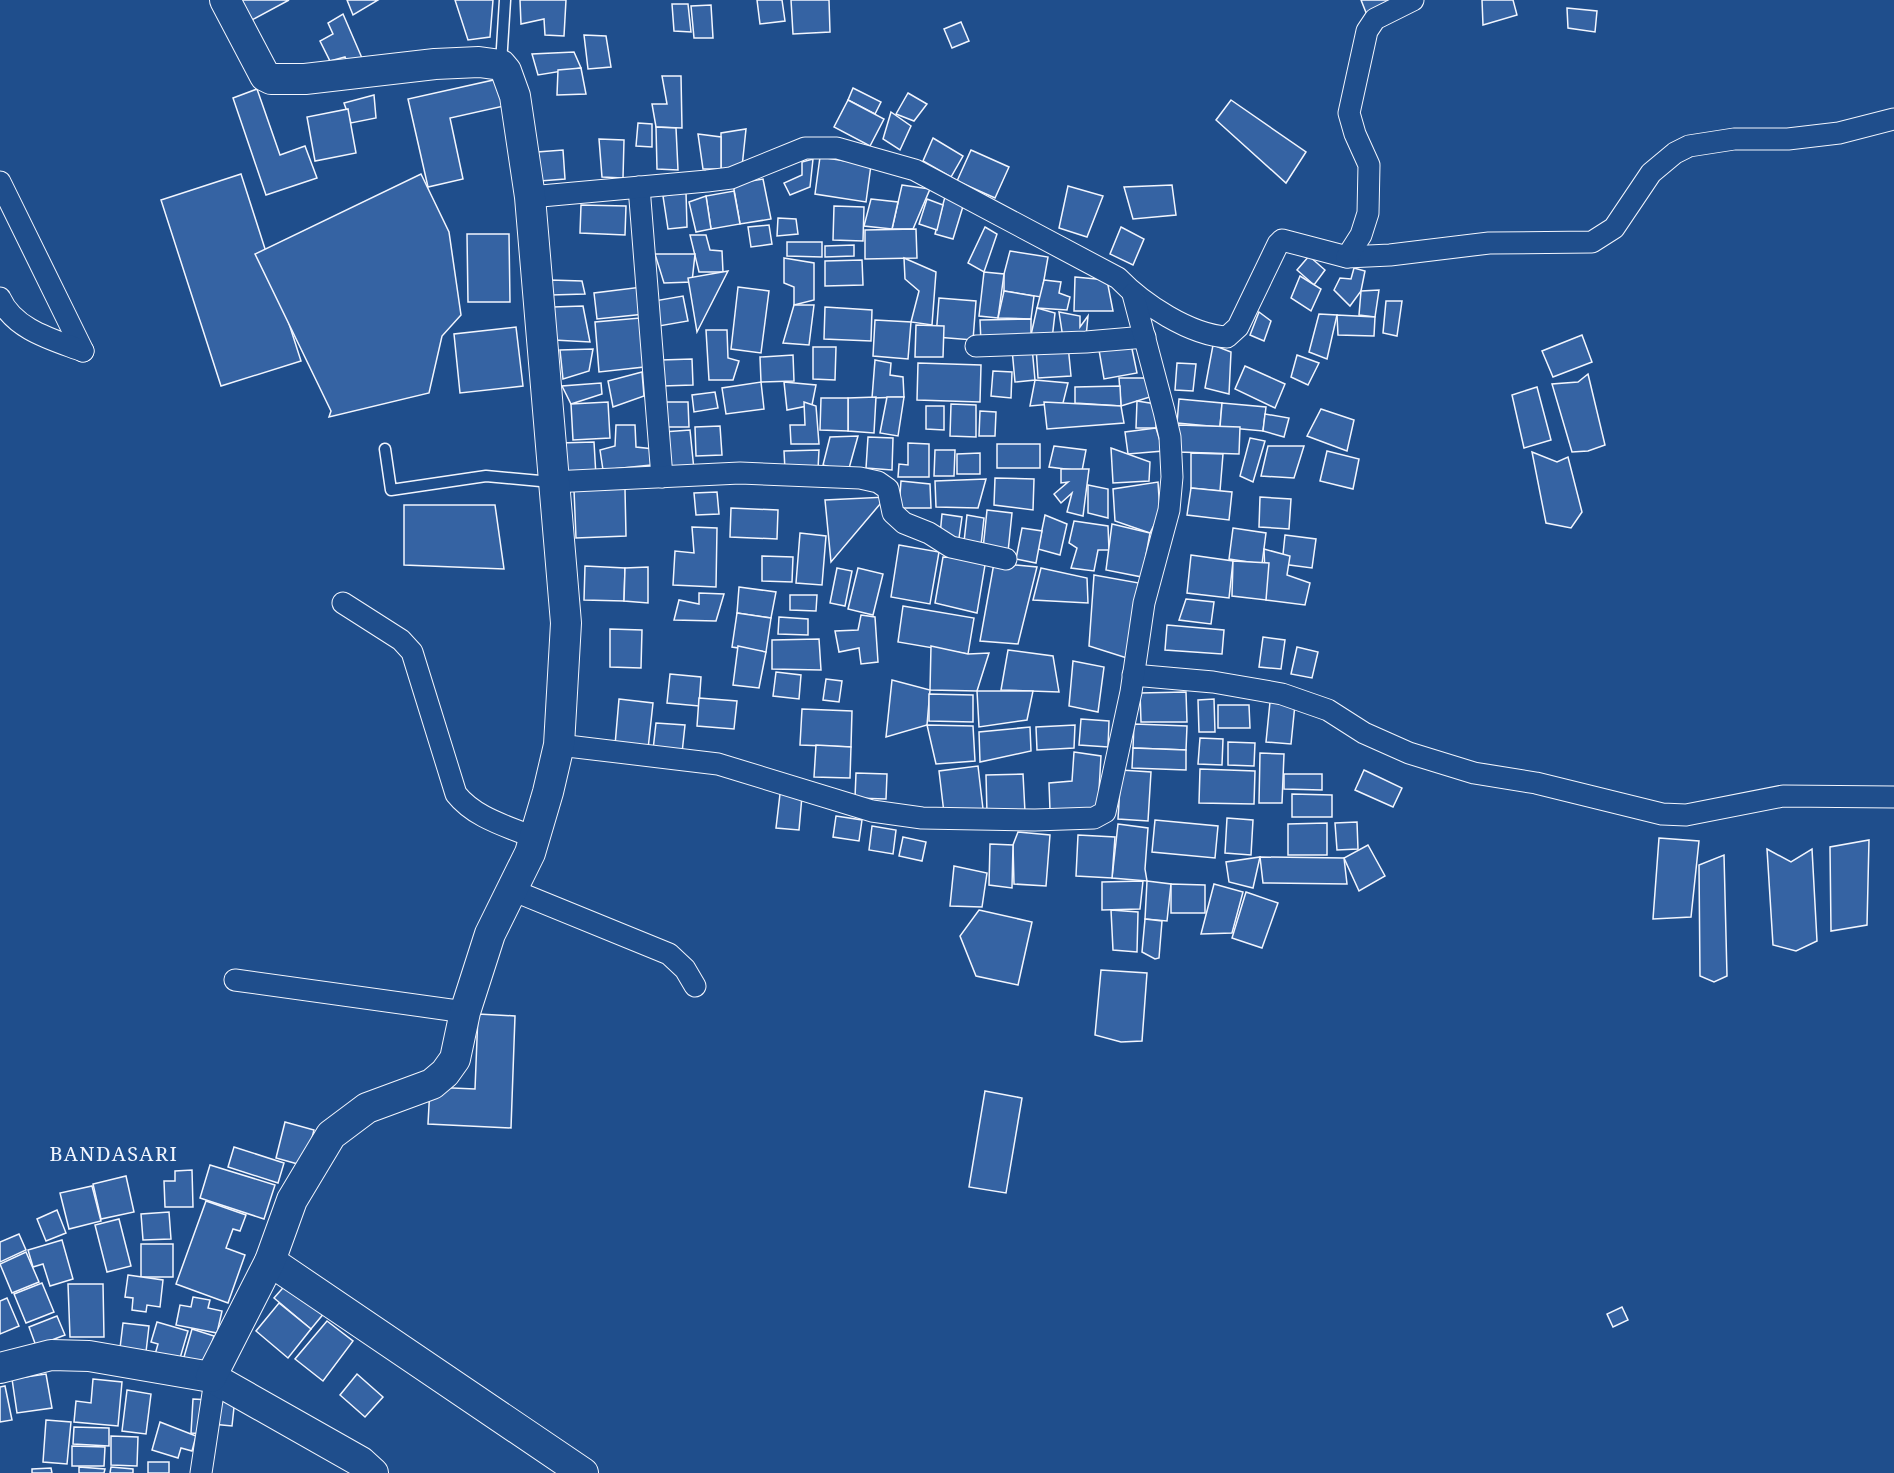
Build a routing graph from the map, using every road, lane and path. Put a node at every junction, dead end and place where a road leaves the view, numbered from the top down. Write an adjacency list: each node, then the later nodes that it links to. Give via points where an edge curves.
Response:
1 (225, 0): 4 (street, via 265,76 271,80 435,64)
2 (505, 0): 4 (lane)
3 (1413, 0): 9 (street, via 1375,20 1367,31 1349,113 1369,165 1368,213 1361,235)
4 (501, 65): 8 (street, via 515,96)
5 (1894, 119): 9 (street, via 1839,133 1788,139 1734,139 1689,146 1651,173 1614,228 1592,242 1489,243)
6 (0, 182): 11 (street, via 83,351 30,330)
7 (639, 186): 8 (street); 10 (street, via 731,178 805,148 837,148 915,170 1118,278); 15 (street)
8 (530, 197): 16 (street)
9 (1347, 257): 10 (street, via 1288,240 1280,242 1238,327 1227,337 1210,335 1158,311)
10 (1133, 294): 12 (street)
11 (0, 298)
12 (1145, 337): 13 (street); 19 (street, via 1168,428 1172,477 1169,510 1144,603)
13 (976, 346)
14 (385, 449): 16 (lane, via 391,490 486,476)
15 (662, 477): 16 (street); 17 (street, via 741,473 878,482 888,489 893,513 904,523 951,547)
16 (552, 482): 20 (street, via 566,623)
17 (1006, 560)
18 (343, 603): 22 (street, via 401,640 412,652 456,794 476,813)
19 (1133, 675): 20 (street, via 1106,809 1094,818 922,818 872,811 718,764); 21 (street, via 1213,682 1282,694 1328,710 1364,733 1409,753 1474,773 1536,783 1662,814 1686,815 1783,796)
20 (559, 745): 22 (street)
21 (1894, 797)
22 (535, 838): 23 (street)
23 (512, 890): 25 (street, via 669,954 686,969); 26 (street, via 490,934)
24 (235, 980): 26 (street)
25 (695, 986)
26 (465, 1012): 27 (street, via 455,1059 439,1079 367,1108 331,1135 292,1200)
27 (270, 1262): 29 (street); 30 (street)
28 (0, 1368): 29 (street, via 51,1355 89,1356)
29 (213, 1378): 31 (street); 32 (street, via 361,1462)
30 (576, 1471)
31 (201, 1473)
32 (373, 1473)

